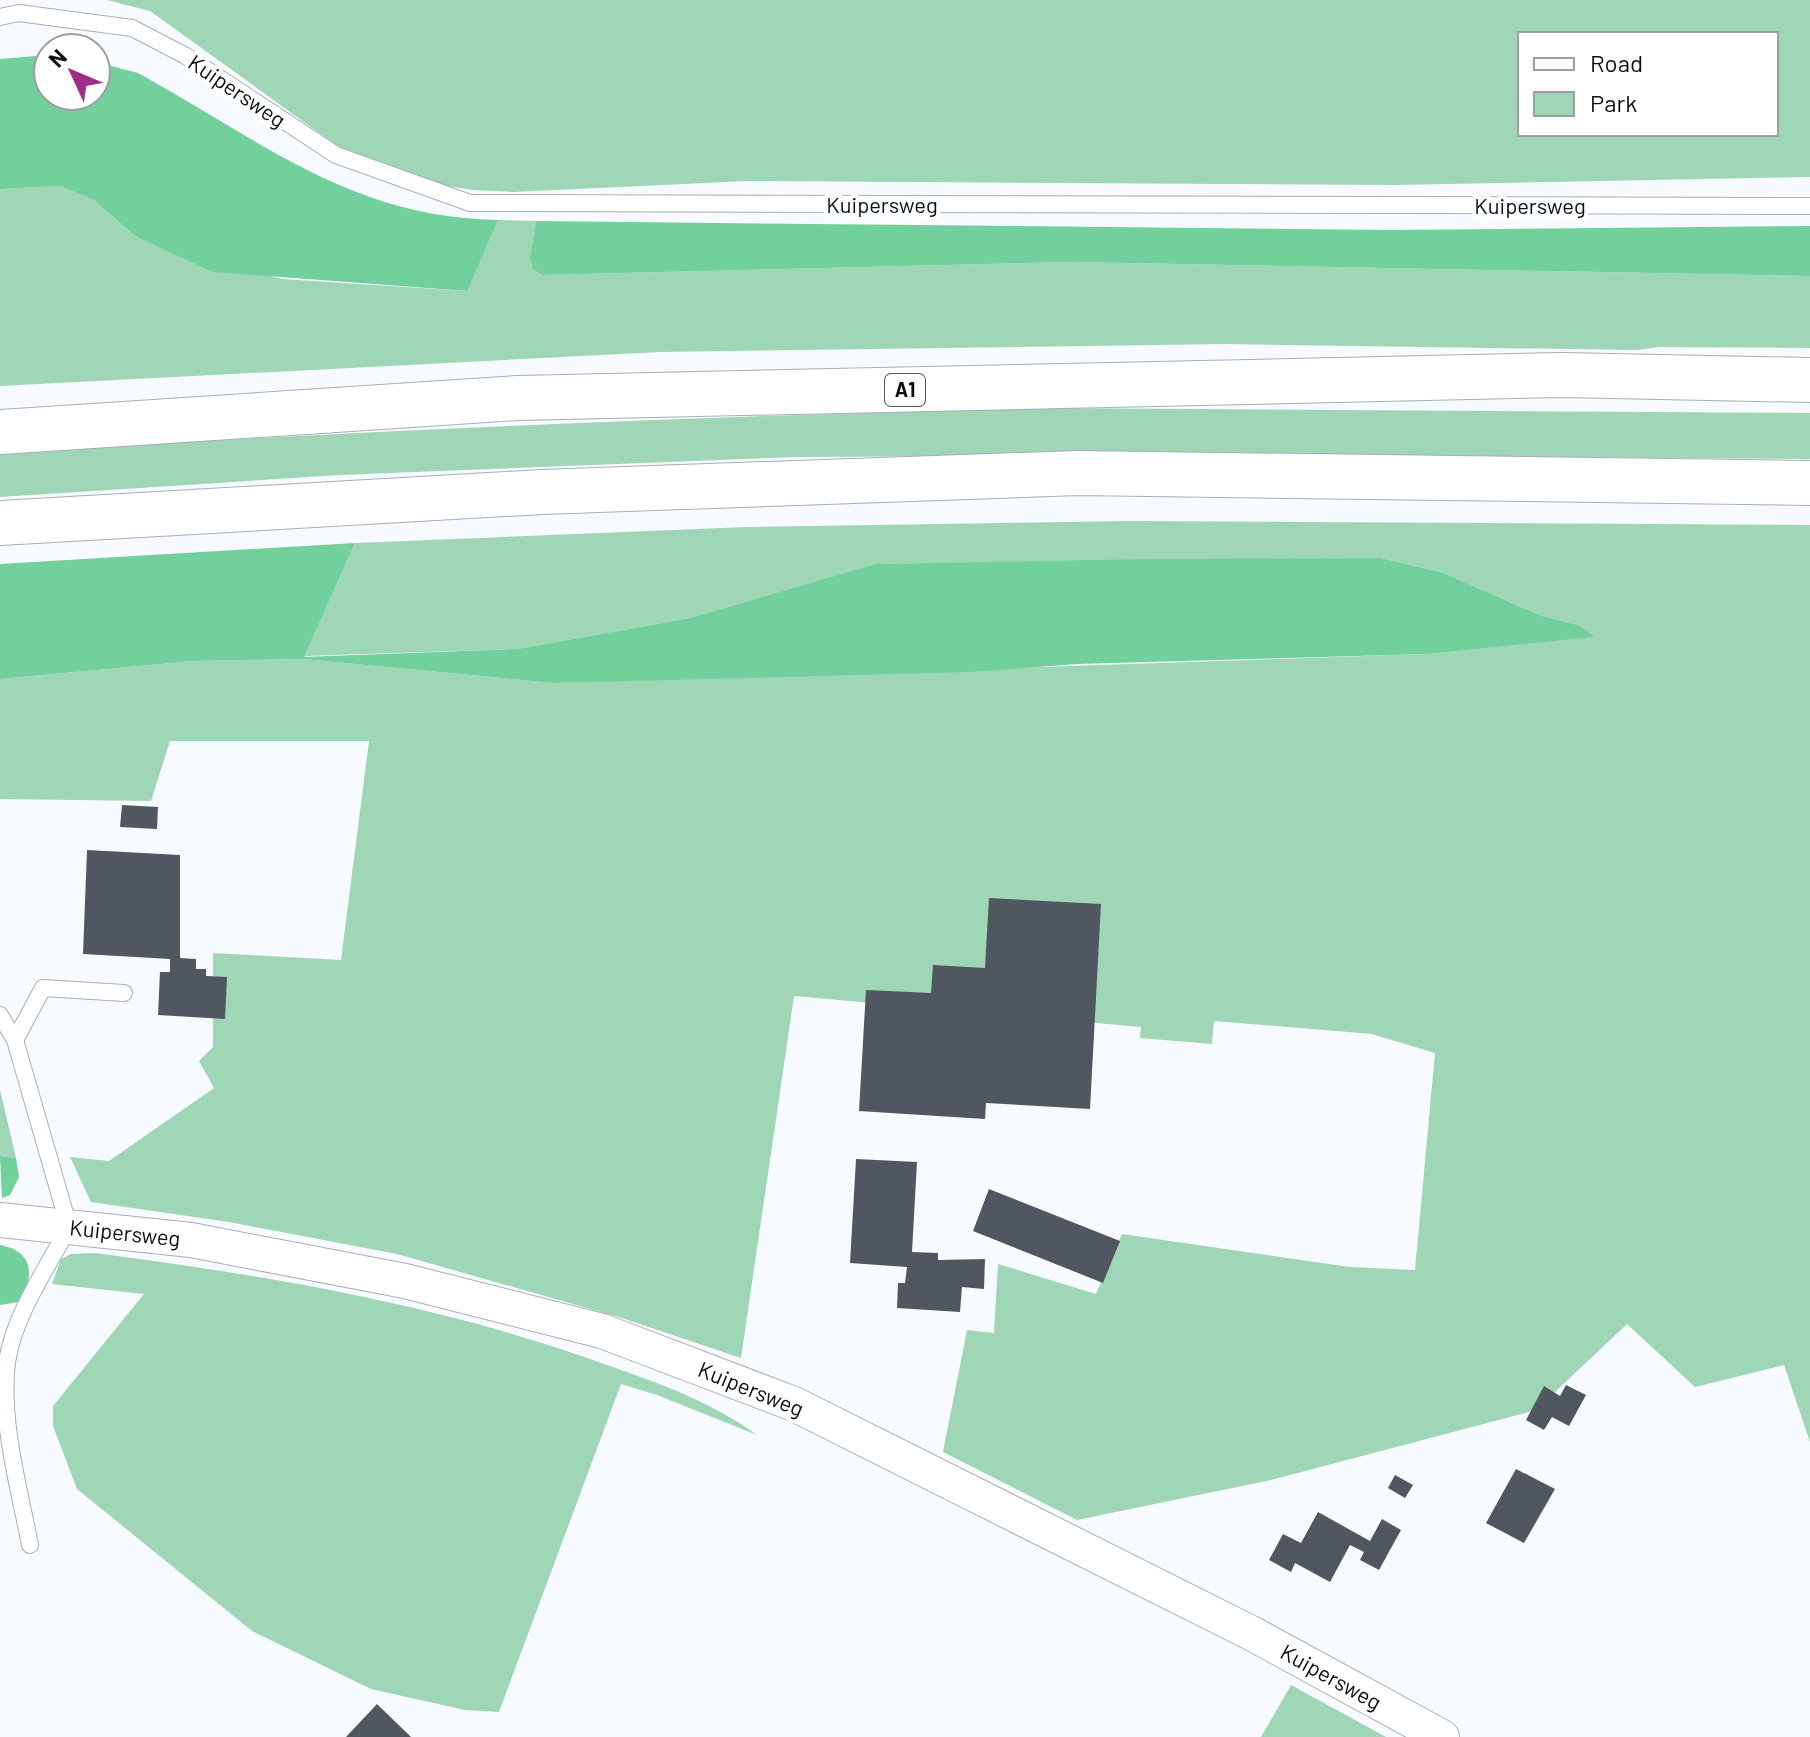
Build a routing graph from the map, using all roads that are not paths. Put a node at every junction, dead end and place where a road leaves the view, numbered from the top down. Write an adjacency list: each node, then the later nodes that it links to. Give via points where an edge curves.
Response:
1 (0, 17): 2 (lane, Kuipersweg, via 19,13 132,28 186,56 336,155 470,203)
2 (1810, 206)
3 (1810, 380): 4 (highway, A1, via 1563,375 518,398)
4 (0, 432)
5 (1810, 483): 6 (highway, via 1078,473 542,492)
6 (0, 523)
7 (124, 993): 9 (lane, via 43,988)
8 (0, 1015): 9 (lane)
9 (15, 1040): 11 (lane)
10 (0, 1220): 11 (street, Kuipersweg)
11 (69, 1227): 12 (lane, via 22,1317 7,1359 4,1402); 13 (street, Kuipersweg, via 191,1240 405,1281 602,1331 794,1404 1253,1634)
12 (30, 1545)
13 (1442, 1737)

